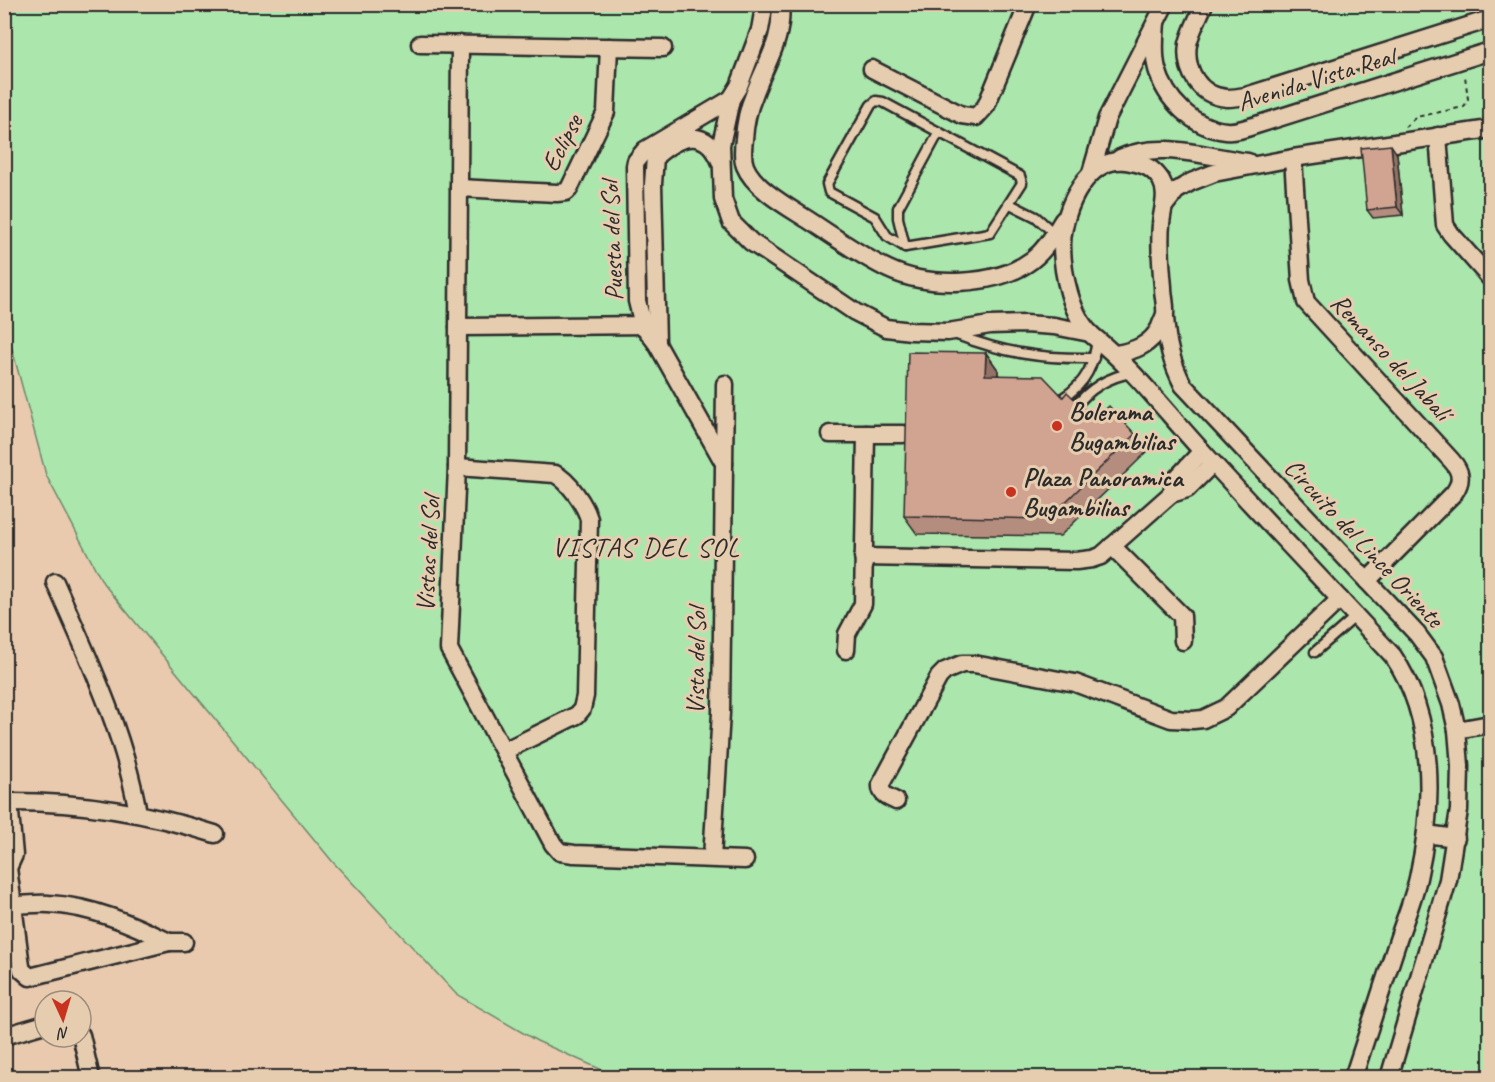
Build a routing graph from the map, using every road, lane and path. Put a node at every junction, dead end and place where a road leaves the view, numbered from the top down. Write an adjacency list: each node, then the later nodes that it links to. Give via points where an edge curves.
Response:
1 (762, 4): 15 (street, via 760,30)
2 (780, 4): 32 (street, via 782,20 774,50 745,119 745,166 755,182 858,252 889,270 918,279 944,282 994,276 1031,261)
3 (1028, 4): 14 (street, via 986,106 976,117 962,114)
4 (1165, 4): 7 (street)
5 (1204, 4): 6 (street, Avenida Vista Real, via 1188,42 1189,69 1203,88 1227,98 1246,96)
6 (1491, 19)
7 (1156, 22): 13 (street, Avenida Vista Real, via 1157,68 1174,102 1192,118 1225,131 1253,126); 25 (street, via 1107,118)
8 (420, 44): 9 (street)
9 (460, 44): 10 (street); 28 (street, Vistas del Sol)
10 (609, 47): 11 (street); 28 (street, Eclipse, via 606,112 566,192)
11 (663, 48)
12 (1491, 51): 13 (street, Avenida Vista Real)
13 (1462, 60): 19 (path, via 1468,99 1464,107 1416,117 1405,126)
14 (872, 69)
15 (731, 99): 20 (street, Puesta del Sol); 24 (street)
16 (1491, 129): 18 (street)
17 (939, 132): 29 (lane, via 1020,176 1022,183); 33 (lane, via 898,208); 33 (lane, via 876,101 827,184 829,192 875,217 887,236)
18 (1438, 136): 19 (street); 34 (street, via 1445,225)
19 (1404, 141): 21 (street)
20 (650, 153): 24 (street, Puesta del Sol, via 686,138 700,138 712,146); 26 (street, Puesta del Sol); 27 (street, Puesta del Sol, via 636,161)
21 (1293, 158): 23 (street); 54 (street, Remanso del Jabalí, via 1301,280 1306,302 1458,467 1461,477 1454,493)
22 (1114, 161): 23 (street, via 1132,153 1156,150); 25 (street, via 1102,164); 30 (street, Circuito del Lince Oriente, via 1147,165 1161,181)
23 (1261, 163): 30 (street, via 1191,182)
24 (721, 164): 38 (street, via 726,211 731,222 751,242 855,312 886,328)
25 (1090, 175): 31 (street)
26 (653, 184): 27 (street); 36 (street, Puesta del Sol)
27 (635, 185): 36 (street, Puesta del Sol, via 637,301)
28 (459, 188): 37 (street, Vistas del Sol)
29 (1010, 204): 32 (lane, via 1035,217); 33 (lane, via 988,234)
30 (1164, 205): 35 (street, Circuito del Lince Oriente, via 1160,249)
31 (1068, 212): 32 (street); 39 (street, via 1062,237 1065,279 1076,311)
32 (1055, 234)
33 (905, 248)
34 (1491, 278)
35 (1165, 314): 40 (street, via 1149,341 1133,351); 54 (street, Circuito del Lince Oriente, via 1167,343 1183,385)
36 (649, 325): 37 (street, Puesta del Sol); 50 (street, Vista del Sol)
37 (458, 327): 51 (street, Vistas del Sol)
38 (948, 332): 39 (street, via 1025,324); 41 (lane, via 1019,354 1056,359)
39 (1094, 336): 40 (street); 41 (lane)
40 (1116, 354): 42 (street)
41 (1094, 358): 44 (lane, via 1082,383)
42 (1131, 373): 45 (lane, via 1097,385); 49 (street)
43 (725, 384): 50 (street, Vista del Sol)
44 (1064, 397)
45 (1074, 408)
46 (830, 434): 47 (street)
47 (866, 434): 48 (street); 53 (street)
48 (903, 434)
49 (1207, 457): 52 (street, via 1176,479 1171,494); 56 (street)
50 (724, 464): 70 (street, Vista del Sol, via 721,713)
51 (457, 467): 63 (street, Vistas del Sol, via 449,649); 63 (street, via 555,474 564,479 588,515 582,709 571,719)
52 (1112, 546): 53 (street, via 1092,560 1076,561); 58 (street, via 1182,616)
53 (864, 557): 59 (street, via 863,604 847,634)
54 (1367, 581): 62 (street, Circuito del Lince Oriente, via 1434,657)
55 (55, 582): 66 (street, via 118,733)
56 (1340, 599): 57 (street); 64 (street, via 1226,708 1203,719 1171,719 1075,683 974,664 954,666 932,687 881,784 884,795)
57 (1356, 616): 60 (lane); 68 (street, via 1393,657 1414,698 1428,766)
58 (1183, 641)
59 (846, 650)
60 (1315, 652)
61 (1491, 724): 62 (street)
62 (1457, 729): 69 (street, Circuito del Lince Oriente, via 1460,766)
63 (504, 751): 70 (street, Vistas del Sol, via 560,852)
64 (896, 801)
65 (7, 802): 66 (street, via 78,804); 72 (street, via 14,855)
66 (138, 813): 67 (street)
67 (215, 834)
68 (1426, 834): 69 (street); 78 (street, via 1418,880)
69 (1456, 838): 79 (street, Circuito del Lince Oriente, via 1448,880)
70 (712, 858): 71 (street, Vistas del Sol)
71 (745, 860)
72 (6, 863): 73 (street)
73 (12, 905): 73 (street, via 22,970 30,976 176,942 88,910 49,904)
74 (33, 1028): 75 (street)
75 (4, 1036)
76 (84, 1049): 77 (street)
77 (91, 1077)
78 (1353, 1077)
79 (1389, 1077)

